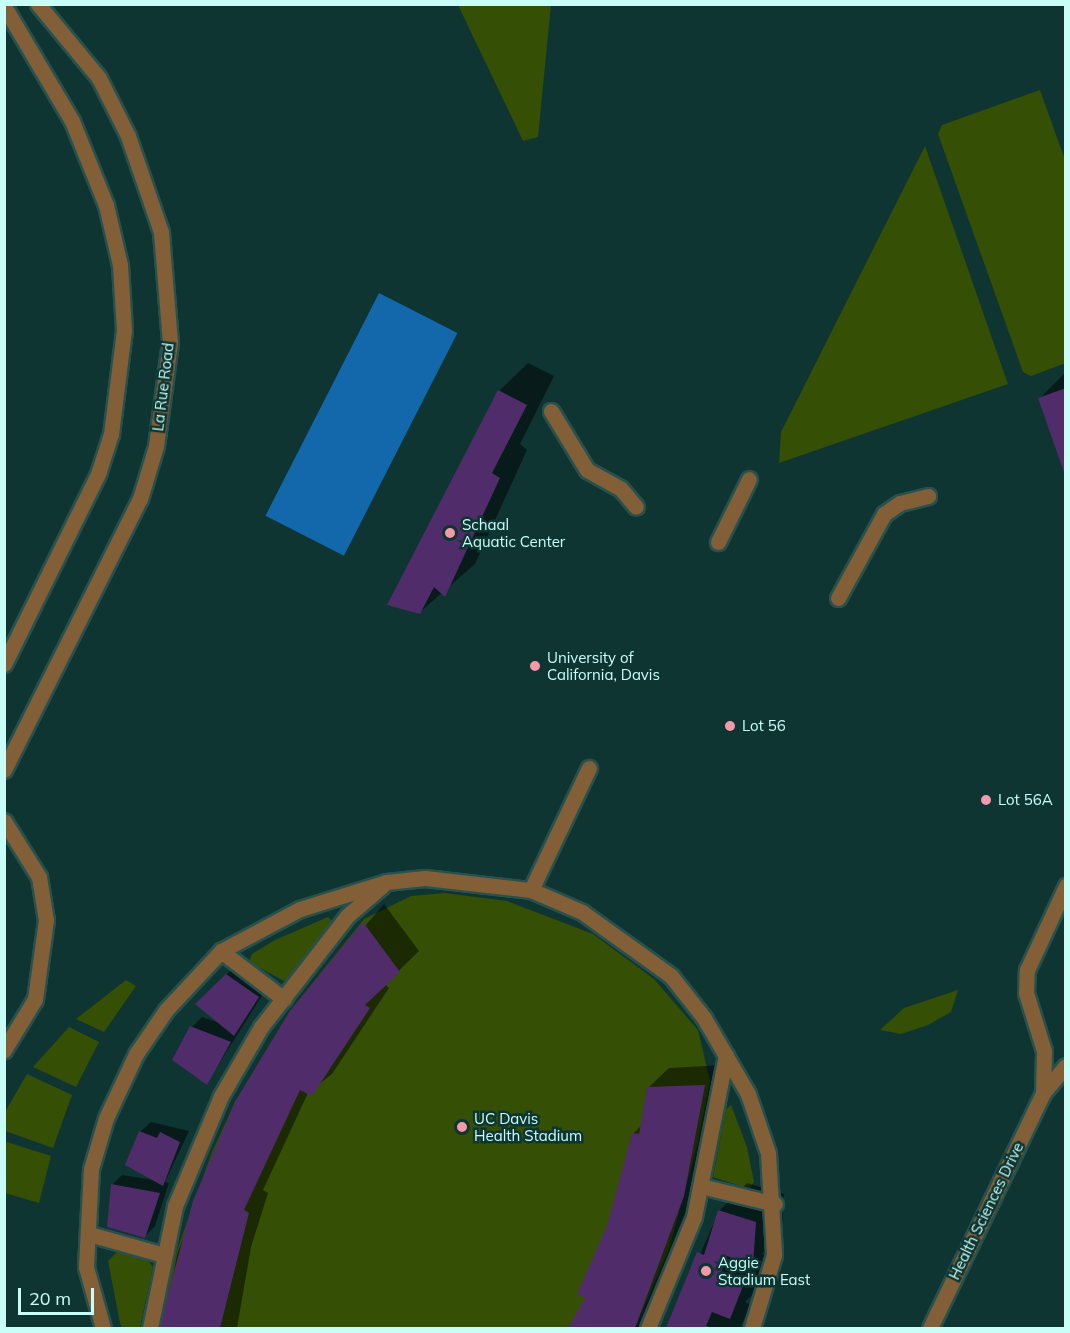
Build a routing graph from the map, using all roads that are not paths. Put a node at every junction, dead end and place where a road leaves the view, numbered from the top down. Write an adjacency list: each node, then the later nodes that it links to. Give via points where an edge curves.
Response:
1 (38, 4): 11 (street, La Rue Road, via 99,78 128,136 161,232 170,342 156,446 140,499)
2 (4, 6): 9 (street, via 72,121 106,205 120,265 124,330 113,423 99,472)
3 (551, 411): 6 (street, via 587,470 621,489)
4 (749, 479): 7 (street)
5 (928, 496): 8 (street, via 884,514)
6 (636, 507)
7 (718, 542)
8 (838, 598)
9 (4, 664)
10 (589, 768): 15 (street)
11 (4, 770)
12 (4, 821): 18 (street, via 39,877 46,920 35,999)
13 (386, 882): 15 (street, via 481,881); 16 (street, via 300,909); 17 (street, via 347,916)
14 (1065, 886): 21 (street, via 1027,970 1026,993 1044,1050)
15 (531, 891): 19 (street, via 610,929 671,976)
16 (221, 951): 17 (street); 24 (street, via 165,1010 136,1054 106,1118 91,1169)
17 (284, 999): 25 (street, via 261,1027 216,1106 175,1206)
18 (4, 1050)
19 (726, 1055): 22 (street); 23 (street, via 748,1094 768,1153)
20 (1065, 1066): 21 (street)
21 (1043, 1093): 30 (street, Health Sciences Drive)
22 (701, 1185): 23 (street); 28 (street, via 682,1251)
23 (775, 1204): 29 (street, via 774,1255)
24 (89, 1234): 25 (street); 26 (street, via 86,1267)
25 (164, 1256): 27 (street)
26 (103, 1329)
27 (150, 1329)
28 (648, 1329)
29 (752, 1329)
30 (930, 1329)

